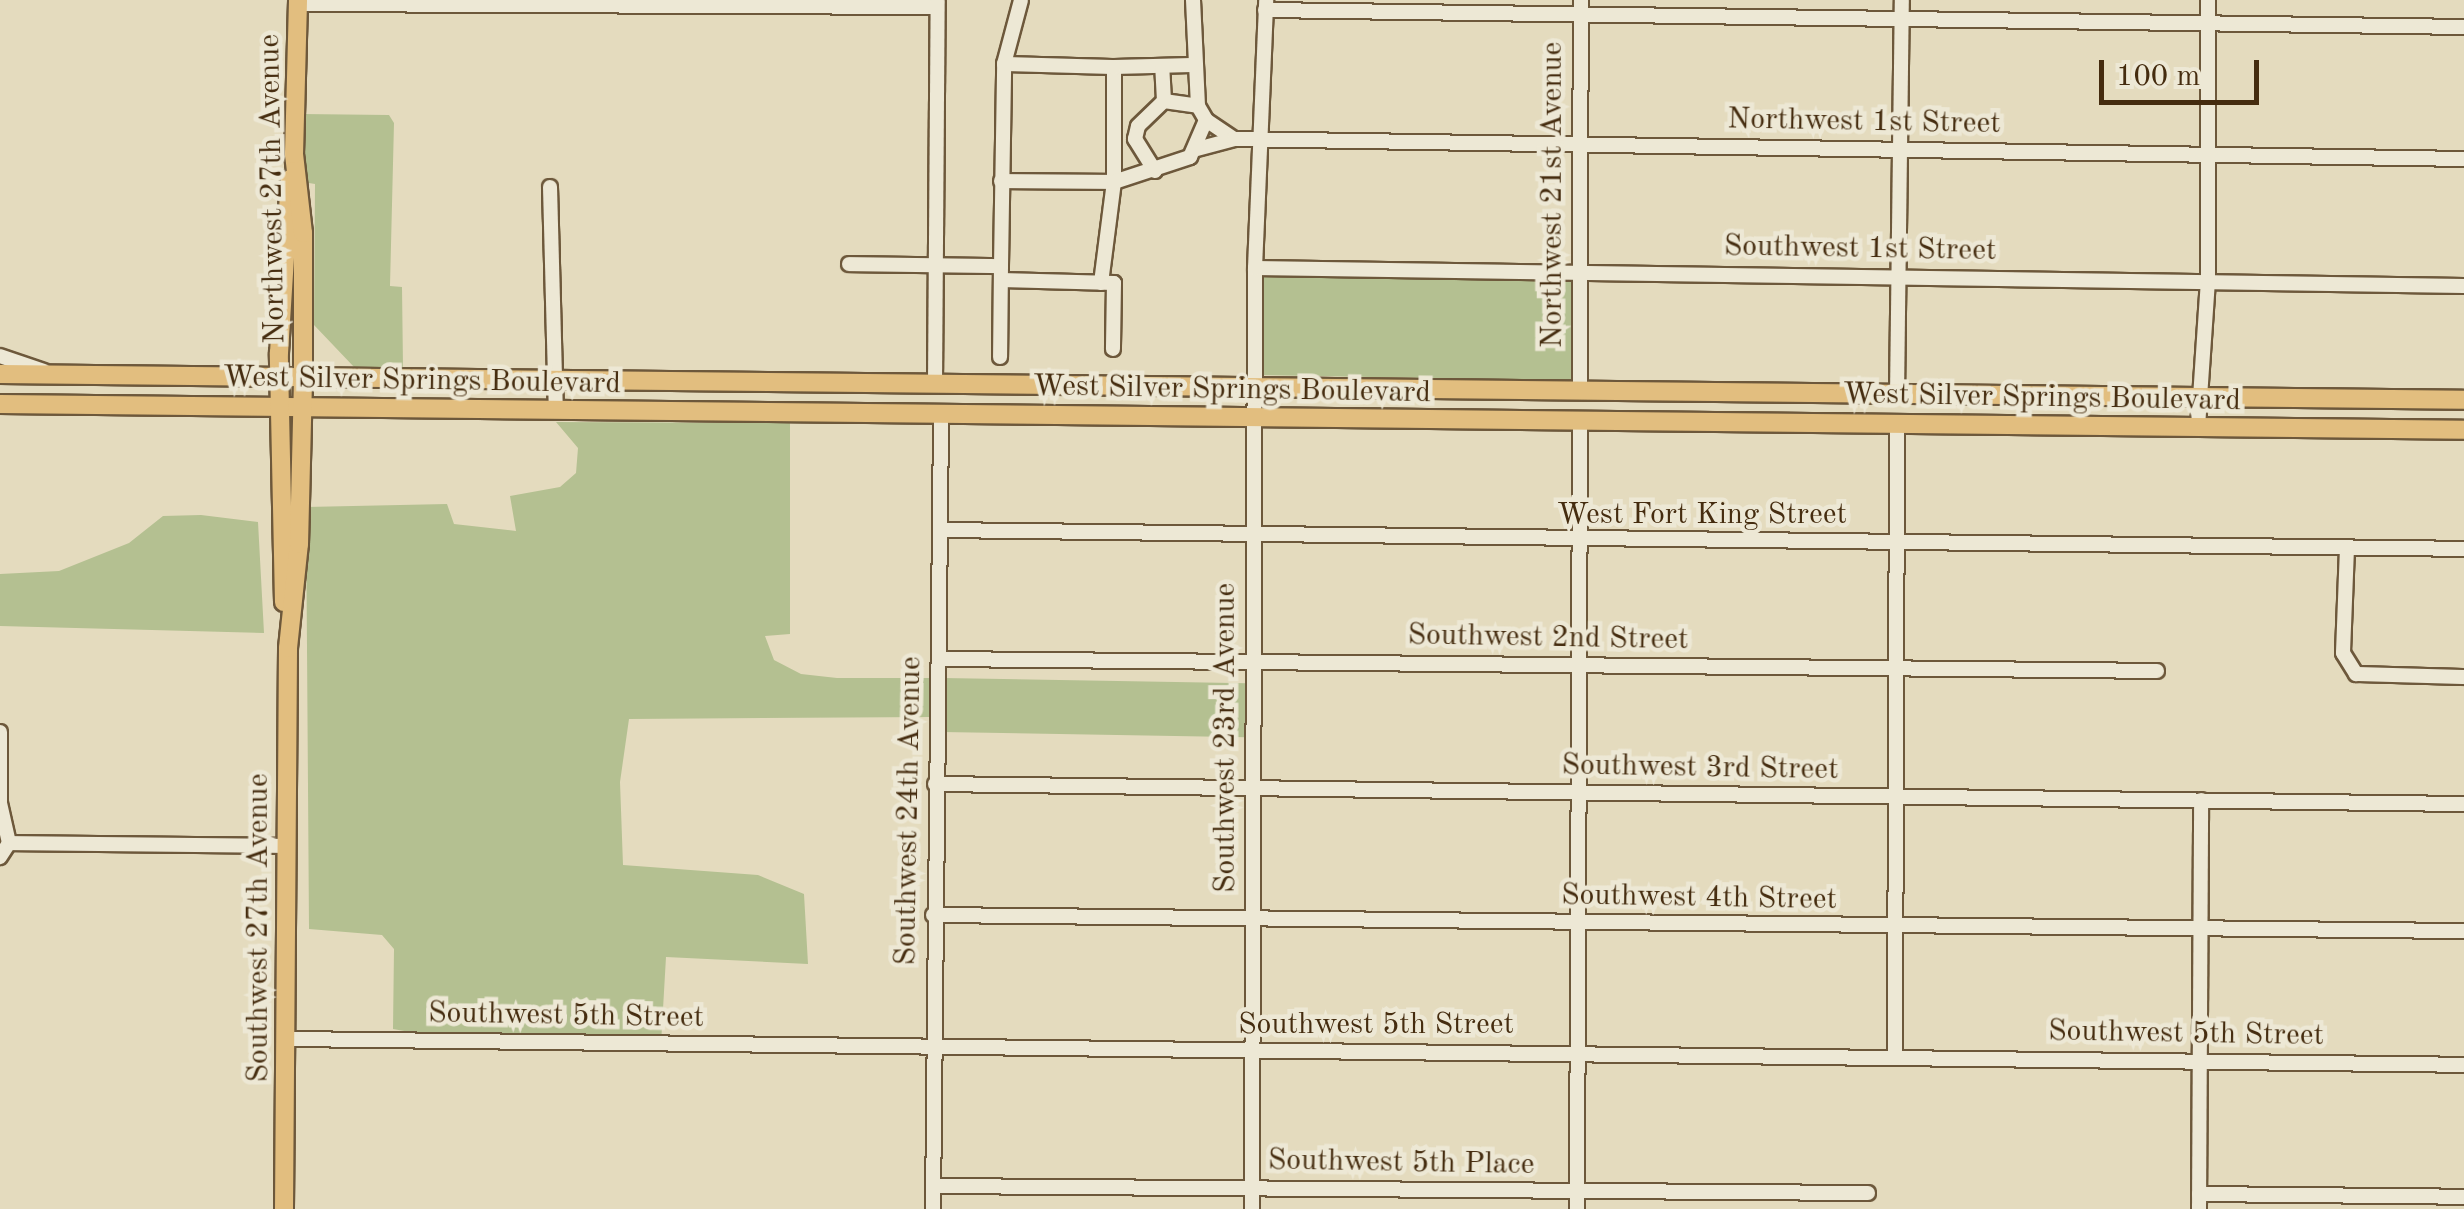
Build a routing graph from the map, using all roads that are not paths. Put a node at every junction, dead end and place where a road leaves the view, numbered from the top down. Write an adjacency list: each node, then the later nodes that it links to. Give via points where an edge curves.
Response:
1 (1021, 0): 12 (street)
2 (1193, 0): 13 (street)
3 (1902, 0): 9 (street)
4 (2208, 0): 10 (street)
5 (298, 2): 6 (street); 23 (main road, Northwest 27th Avenue)
6 (938, 4): 31 (street)
7 (1266, 5): 8 (street); 19 (street, Southwest 23rd Avenue)
8 (1581, 7): 9 (street); 20 (street, Northwest 21st Avenue)
9 (1902, 19): 10 (street); 22 (street)
10 (2208, 24): 11 (street); 24 (street)
11 (2464, 27)
12 (1004, 64): 15 (street); 27 (street)
13 (1192, 65): 14 (street); 17 (street)
14 (1162, 66): 15 (street); 16 (street)
15 (1114, 67): 28 (street)
16 (1164, 102): 17 (street); 26 (street, via 1138,126 1135,139)
17 (1202, 113): 18 (street); 21 (street)
18 (1234, 139): 19 (street, Northwest 1st Street); 21 (street, Northwest 1st Street)
19 (1263, 140): 20 (street, Northwest 1st Street); 32 (street, Southwest 23rd Avenue)
20 (1581, 145): 22 (street, Northwest 1st Street); 33 (street, Northwest 21st Avenue)
21 (1197, 149): 26 (street)
22 (1900, 150): 24 (street, Northwest 1st Street); 35 (street)
23 (294, 154): 44 (main road, Southwest 27th Avenue, via 282,235); 45 (main road, Northwest 27th Avenue, via 303,233)
24 (2208, 155): 25 (street, Northwest 1st Street); 37 (street)
25 (2464, 159)
26 (1155, 171): 28 (street)
27 (1001, 181): 28 (street); 34 (street)
28 (1114, 182): 36 (street)
29 (550, 187): 46 (street)
30 (850, 264): 31 (street)
31 (936, 264): 34 (street); 47 (street)
32 (1255, 268): 33 (street, Southwest 1st Street); 49 (street, Southwest 23rd Avenue)
33 (1580, 272): 35 (street, Southwest 1st Street); 50 (street, Northwest 21st Avenue)
34 (1001, 273): 36 (street); 41 (street)
35 (1898, 278): 37 (street, Southwest 1st Street); 52 (street)
36 (1101, 282): 39 (street, via 1114,283)
37 (2208, 282): 38 (street, Southwest 1st Street); 54 (street)
38 (2464, 286)
39 (1113, 349)
40 (0, 356): 43 (street)
41 (1000, 357)
42 (0, 374): 43 (main road, West Silver Springs Boulevard)
43 (54, 375): 44 (main road, West Silver Springs Boulevard)
44 (278, 376): 45 (main road, West Silver Springs Boulevard); 57 (main road, Southwest 27th Avenue)
45 (302, 377): 46 (main road, West Silver Springs Boulevard); 58 (main road, Southwest 27th Avenue)
46 (556, 380): 47 (main road, West Silver Springs Boulevard); 59 (street)
47 (935, 384): 48 (main road, West Silver Springs Boulevard); 60 (main road, via 926,397)
48 (994, 385): 49 (main road, West Silver Springs Boulevard); 61 (main road, via 947,400)
49 (1256, 388): 50 (main road, West Silver Springs Boulevard); 62 (street, Southwest 23rd Avenue)
50 (1580, 391): 51 (main road, West Silver Springs Boulevard); 63 (main road, via 1572,404 1555,411 1456,410)
51 (1686, 392): 52 (main road, West Silver Springs Boulevard); 64 (main road, via 1680,400 1609,399)
52 (1897, 395): 53 (main road, West Silver Springs Boulevard); 65 (main road)
53 (1930, 395): 54 (main road, West Silver Springs Boulevard); 66 (main road)
54 (2199, 398): 55 (main road, West Silver Springs Boulevard); 67 (street)
55 (2464, 400)
56 (0, 404): 57 (main road, West Silver Springs Boulevard)
57 (278, 406): 58 (main road, West Silver Springs Boulevard); 75 (main road, Southwest 27th Avenue)
58 (302, 406): 59 (main road, West Silver Springs Boulevard); 75 (main road, Southwest 27th Avenue)
59 (556, 410): 60 (main road, West Silver Springs Boulevard)
60 (890, 412): 61 (main road, West Silver Springs Boulevard)
61 (941, 414): 62 (main road, West Silver Springs Boulevard); 69 (street, Southwest 24th Avenue)
62 (1257, 417): 63 (main road, West Silver Springs Boulevard); 70 (street, Southwest 23rd Avenue)
63 (1443, 420): 64 (main road, West Silver Springs Boulevard)
64 (1580, 421): 65 (main road, West Silver Springs Boulevard); 71 (street)
65 (1862, 424): 66 (main road, West Silver Springs Boulevard)
66 (1897, 424): 67 (main road, West Silver Springs Boulevard); 72 (street)
67 (2198, 427): 68 (main road, West Silver Springs Boulevard)
68 (2464, 430)
69 (940, 530): 70 (street, West Fort King Street); 76 (street, Southwest 24th Avenue)
70 (1253, 534): 71 (street, West Fort King Street); 77 (street, Southwest 23rd Avenue)
71 (1582, 542): 72 (street, West Fort King Street); 78 (street)
72 (1898, 544): 73 (street, West Fort King Street); 79 (street)
73 (2348, 548): 74 (street, West Fort King Street); 81 (street, via 2344,653 2364,678)
74 (2464, 548)
75 (288, 648): 90 (main road, Southwest 27th Avenue)
76 (938, 659): 77 (street, Southwest 2nd Street); 83 (street, Southwest 24th Avenue)
77 (1253, 661): 78 (street, Southwest 2nd Street); 84 (street, Southwest 23rd Avenue)
78 (1579, 666): 79 (street, Southwest 2nd Street); 85 (street)
79 (1898, 670): 80 (street, Southwest 2nd Street); 86 (street)
80 (2157, 671)
81 (2464, 678)
82 (0, 732): 89 (street, via 0,802)
83 (935, 784): 84 (street, Southwest 3rd Street); 92 (street, Southwest 24th Avenue)
84 (1253, 788): 85 (street, Southwest 3rd Street); 93 (street, Southwest 23rd Avenue)
85 (1577, 793): 86 (street, Southwest 3rd Street); 94 (street)
86 (1898, 799): 87 (street, Southwest 3rd Street); 95 (street)
87 (2201, 800): 88 (street, Southwest 3rd Street); 96 (street)
88 (2464, 804)
89 (8, 843): 90 (street); 91 (street)
90 (285, 846): 98 (main road, Southwest 27th Avenue)
91 (0, 857)
92 (933, 915): 93 (street, Southwest 4th Street); 99 (street, Southwest 24th Avenue)
93 (1254, 921): 94 (street, Southwest 4th Street); 100 (street, Southwest 23rd Avenue)
94 (1577, 924): 95 (street, Southwest 4th Street); 101 (street)
95 (1898, 928): 96 (street, Southwest 4th Street); 102 (street)
96 (2202, 929): 97 (street, Southwest 4th Street); 103 (street)
97 (2464, 931)
98 (288, 1039): 99 (street, Southwest 5th Street); 111 (main road, Southwest 27th Avenue)
99 (934, 1049): 100 (street, Southwest 5th Street); 105 (street, Southwest 24th Avenue)
100 (1253, 1052): 101 (street, Southwest 5th Street); 106 (street, Southwest 23rd Avenue)
101 (1577, 1054): 102 (street, Southwest 5th Street); 107 (street)
102 (1895, 1056): 103 (street, Southwest 5th Street)
103 (2200, 1062): 104 (street, Southwest 5th Street); 110 (street)
104 (2464, 1065)
105 (933, 1186): 106 (street, Southwest 5th Place); 112 (street, Southwest 24th Avenue)
106 (1252, 1189): 107 (street, Southwest 5th Place); 113 (street, Southwest 23rd Avenue)
107 (1577, 1192): 108 (street, Southwest 5th Place); 114 (street)
108 (1868, 1193)
109 (2464, 1197): 110 (street)
110 (2199, 1202)
111 (284, 1209)
112 (933, 1209)
113 (1252, 1209)
114 (1577, 1209)

